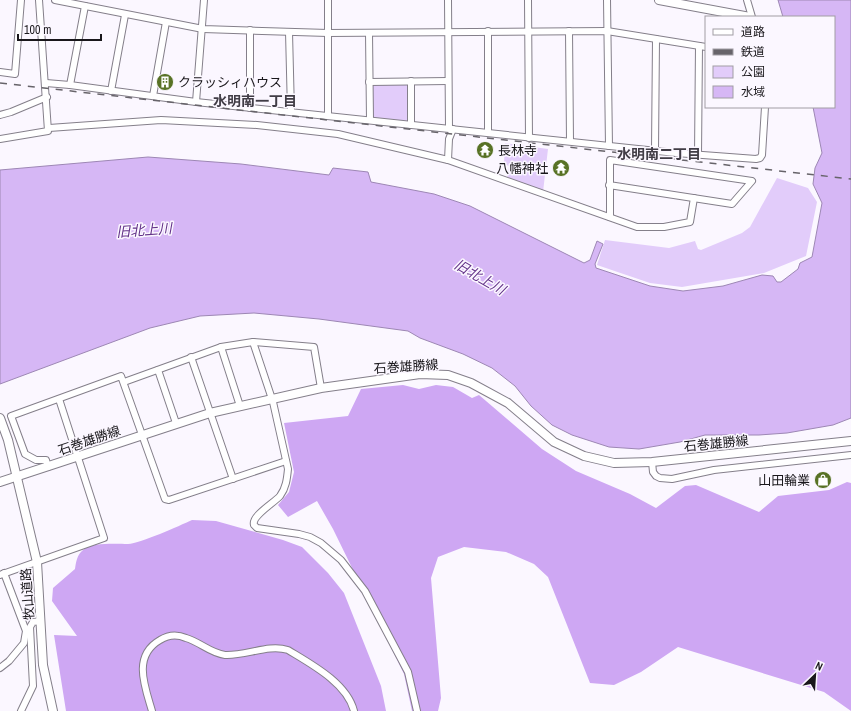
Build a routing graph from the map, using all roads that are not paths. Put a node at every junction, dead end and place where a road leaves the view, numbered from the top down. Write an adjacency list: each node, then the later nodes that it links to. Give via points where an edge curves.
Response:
1 (22, 0): 29 (street, via 15,74)
2 (39, 0): 33 (street)
3 (55, 0): 12 (street)
4 (204, 0): 17 (street)
5 (328, 0): 25 (street)
6 (448, 0): 19 (street)
7 (528, 0): 21 (street)
8 (607, 0): 23 (street)
9 (659, 0): 11 (main road)
10 (747, 0): 15 (street)
11 (690, 2): 14 (main road)
12 (85, 6): 13 (street); 34 (street)
13 (125, 15): 16 (street); 35 (street)
14 (747, 16)
15 (751, 16)
16 (166, 22): 17 (street); 37 (street)
17 (203, 29): 18 (street); 38 (street)
18 (250, 30): 24 (street); 39 (street)
19 (448, 31): 20 (street); 26 (street); 31 (street)
20 (488, 31): 21 (street); 48 (street)
21 (528, 31): 22 (street); 49 (street)
22 (569, 31): 23 (street); 51 (street)
23 (607, 31): 27 (street); 52 (street)
24 (289, 32): 25 (street); 41 (street)
25 (328, 33): 26 (street); 43 (street)
26 (369, 33): 32 (street)
27 (656, 39): 28 (street); 53 (street)
28 (703, 47): 54 (street)
29 (0, 72)
30 (411, 81): 31 (street); 32 (street); 45 (street)
31 (448, 81): 47 (street)
32 (369, 82): 44 (street)
33 (46, 83): 34 (street); 36 (street)
34 (70, 84): 35 (street)
35 (111, 91): 37 (street)
36 (47, 96): 42 (street); 46 (street)
37 (153, 96): 38 (street)
38 (196, 102): 39 (street)
39 (250, 108): 41 (street)
40 (766, 108): 54 (street, via 760,158)
41 (291, 112): 43 (street)
42 (0, 115)
43 (328, 116): 44 (street)
44 (370, 120): 45 (street)
45 (411, 125): 47 (street)
46 (49, 128): 50 (street, via 48,132); 55 (street, via 161,120 250,124 338,134)
47 (451, 128): 48 (street); 55 (street)
48 (488, 132): 49 (street)
49 (529, 138): 51 (street)
50 (0, 139)
51 (570, 141): 52 (street)
52 (609, 146): 53 (street)
53 (655, 150): 54 (street)
54 (698, 155)
55 (448, 160): 58 (street)
56 (609, 185): 57 (street); 57 (street, via 610,160 752,181 732,204); 58 (street)
57 (694, 198): 58 (street, via 690,222 664,227 637,227)
58 (610, 217)
59 (253, 342): 60 (street); 64 (street, via 314,347); 65 (street)
60 (221, 347): 61 (street); 67 (street)
61 (191, 358): 62 (street); 68 (street)
62 (158, 370): 63 (street); 70 (street)
63 (124, 382): 66 (street, via 121,376); 71 (street)
64 (321, 388): 65 (main road, 石巻雄勝線); 76 (main road, 石巻雄勝線, via 406,376 448,375 490,392 508,403 554,442 584,456 614,463)
65 (271, 398): 67 (main road, 石巻雄勝線); 75 (street)
66 (60, 399): 74 (street); 77 (street, via 11,416 25,454 36,460 46,460)
67 (240, 406): 68 (main road, 石巻雄勝線)
68 (210, 413): 70 (main road, 石巻雄勝線); 79 (street)
69 (0, 418): 78 (main road, 牧山道路)
70 (176, 423): 71 (main road, 石巻雄勝線)
71 (142, 435): 74 (main road, 石巻雄勝線); 79 (street, via 165,499 169,500)
72 (851, 441): 76 (main road, 石巻雄勝線)
73 (851, 455): 76 (street, via 714,470 672,479 656,476)
74 (78, 457): 77 (main road, 石巻雄勝線); 81 (street, via 104,538)
75 (286, 461): 79 (street); 90 (street, via 287,480 283,491 255,518 254,526 310,537 322,543 341,560 365,591 408,672)
76 (652, 462)
77 (48, 467): 78 (main road, 石巻雄勝線)
78 (17, 476): 80 (main road, 石巻雄勝線); 81 (main road, 牧山道路)
79 (234, 478)
80 (0, 482)
81 (37, 562): 82 (street); 83 (main road, 牧山道路)
82 (2, 574): 85 (street, via 26,631 24,642)
83 (41, 621): 86 (street, via 33,622 30,627 33,686); 87 (main road, 牧山道路, via 43,664)
84 (0, 659): 85 (street)
85 (1, 668)
86 (21, 711)
87 (53, 711)
88 (152, 711): 89 (street, via 142,677 143,662 154,643 174,635 186,637 208,650 222,654 242,654 281,648 288,650 326,674 347,697)
89 (354, 711)
90 (417, 711)

